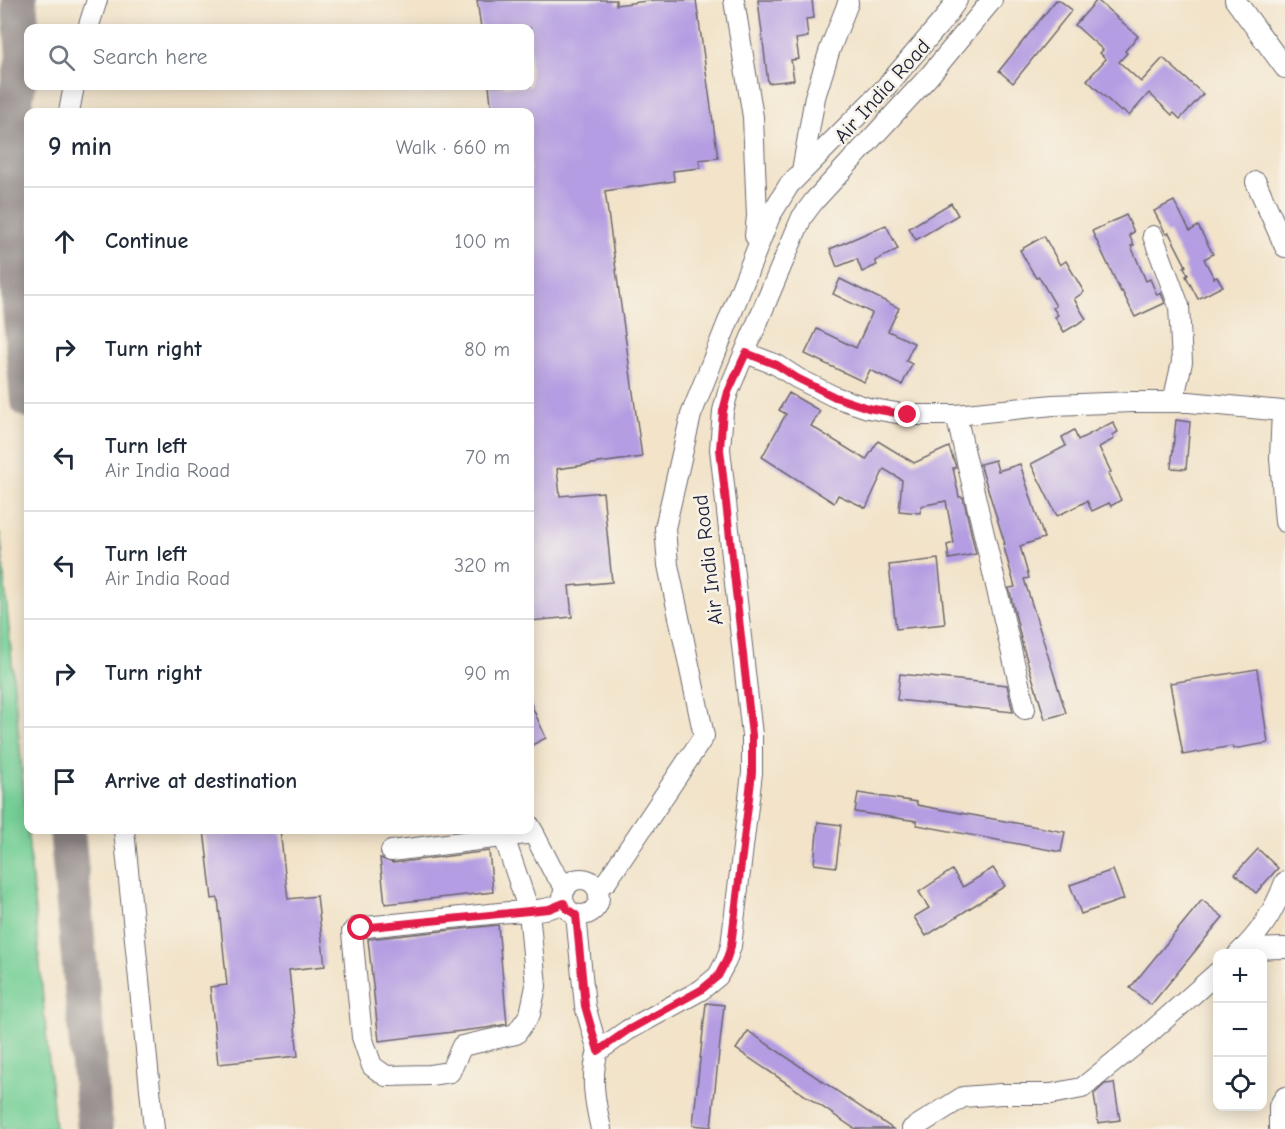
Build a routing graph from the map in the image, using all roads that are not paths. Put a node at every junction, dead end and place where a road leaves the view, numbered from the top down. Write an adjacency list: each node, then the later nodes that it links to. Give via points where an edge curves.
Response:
1 (97, 0): 7 (street)
2 (734, 0): 15 (street, via 753,117 757,216)
3 (957, 0): 11 (street, via 885,88)
4 (992, 0): 16 (street, Air India Road, via 802,217)
5 (1235, 0): 8 (street)
6 (848, 3): 11 (street, via 815,97)
7 (89, 24)
8 (1285, 68)
9 (73, 90): 10 (street)
10 (70, 108)
11 (802, 171): 15 (street, via 770,216)
12 (1256, 182): 14 (street)
13 (1153, 236): 17 (street, via 1179,306 1182,362)
14 (1285, 247)
15 (753, 257): 28 (street, via 691,415 665,528 668,565 704,736 607,881)
16 (746, 353): 19 (street, via 835,397 868,408 908,415); 35 (street, Air India Road, via 728,392 720,449 752,735 752,773 731,946 718,976 701,990)
17 (1173, 402): 18 (street); 19 (street, via 1053,405)
18 (1283, 406): 20 (street, via 1280,458)
19 (956, 416): 21 (street)
20 (1285, 522)
21 (1024, 709)
22 (124, 834): 37 (street)
23 (516, 834): 25 (street)
24 (534, 834): 29 (street)
25 (504, 837): 26 (street); 30 (street)
26 (391, 851)
27 (1285, 882): 32 (street, via 1279,898)
28 (597, 887): 29 (street, via 581,879 571,882); 29 (street, via 600,900 596,909 583,916)
29 (568, 902): 30 (street); 35 (street, via 585,1006)
30 (529, 911): 30 (street, via 356,928 352,932 362,1037 372,1066 386,1076 450,1072 462,1046 516,1034 530,1014 536,986)
31 (1285, 948): 33 (street)
32 (1242, 949)
33 (1267, 949)
34 (1213, 976): 39 (street, via 1082,1088 1051,1094 963,1097)
35 (598, 1051): 38 (street, via 593,1077)
36 (1285, 1097): 40 (street, via 1279,1106)
37 (154, 1129)
38 (601, 1129)
39 (912, 1129)
40 (1279, 1129)

